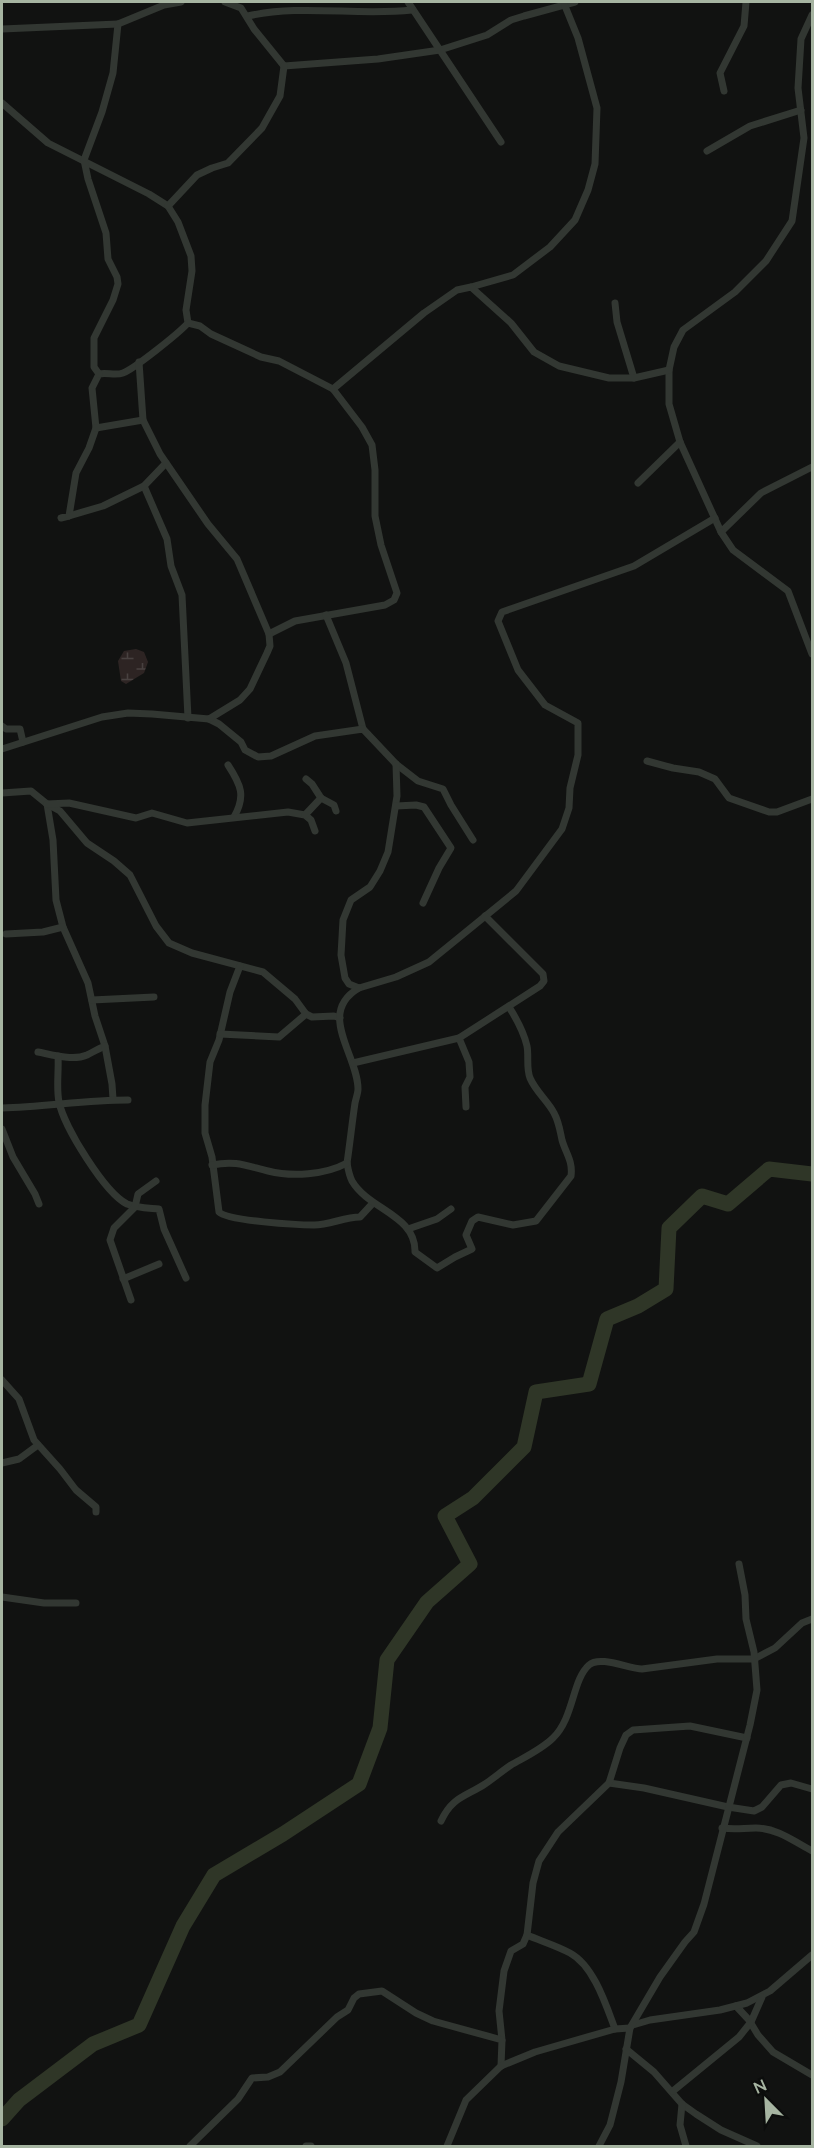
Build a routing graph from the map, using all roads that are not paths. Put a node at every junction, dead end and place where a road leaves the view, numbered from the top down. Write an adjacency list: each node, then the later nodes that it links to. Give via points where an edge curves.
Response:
1 (181, 2): 11 (street)
2 (225, 2): 6 (street)
3 (408, 2): 8 (street)
4 (575, 2): 7 (street)
5 (747, 2): 15 (street, via 744,26 720,73)
6 (240, 5): 10 (street)
7 (565, 6): 13 (street, via 511,20 487,35); 22 (street, via 597,108 595,164 588,189 575,220 550,247 513,275)
8 (412, 10): 10 (street, via 272,10); 13 (street)
9 (813, 15): 17 (street, via 801,39)
10 (248, 16): 14 (street)
11 (118, 24): 12 (street); 20 (street, via 113,73)
12 (2, 29)
13 (440, 50): 14 (street); 18 (street)
14 (284, 66): 21 (street, via 280,96 262,129 228,163 198,175)
15 (724, 91)
16 (2, 103): 20 (street, via 44,140)
17 (801, 110): 19 (street, via 750,126); 26 (street, via 804,138 792,221 766,261 735,292 683,330)
18 (501, 142)
19 (707, 151)
20 (84, 160): 21 (street); 27 (street, via 106,233 108,260 118,284 94,338 94,368)
21 (168, 206): 24 (street, via 191,256)
22 (471, 287): 28 (street, via 511,323 534,352 559,366 609,378); 29 (street, via 457,290 424,314)
23 (615, 303): 28 (street)
24 (188, 323): 25 (street); 29 (street, via 261,357 279,361)
25 (139, 362): 27 (street, via 123,373); 30 (street)
26 (669, 370): 28 (street); 32 (street, via 669,404)
27 (99, 374): 31 (street, via 92,388)
28 (634, 378)
29 (333, 389): 39 (street, via 372,446 375,516 397,593 385,605)
30 (143, 420): 31 (street); 33 (street)
31 (96, 428): 36 (street, via 76,473 65,517 103,507)
32 (680, 442): 35 (street); 37 (street)
33 (166, 464): 36 (street); 40 (street, via 237,559)
34 (813, 467): 38 (street, via 761,494)
35 (638, 483)
36 (144, 486): 42 (street, via 167,540 182,595)
37 (715, 518): 38 (street); 63 (street, via 634,566 502,612 498,621 518,670 545,705 578,723 578,755 569,808 558,836 516,891)
38 (721, 532): 41 (street, via 733,550 788,591)
39 (326, 615): 40 (street, via 295,621); 45 (street, via 346,663)
40 (269, 634): 43 (street, via 270,646 250,689)
41 (813, 654)
42 (188, 718): 43 (street); 46 (street, via 128,713 102,717)
43 (209, 719): 45 (street, via 258,757 271,756 315,736)
44 (2, 726): 46 (street, via 20,729)
45 (363, 729): 49 (street)
46 (23, 742): 47 (street)
47 (2, 749)
48 (647, 761): 54 (street, via 699,771 715,779 729,798 769,812)
49 (396, 764): 56 (street); 61 (street, via 418,781 443,789)
50 (228, 765): 59 (street, via 242,795)
51 (306, 779): 53 (street)
52 (2, 793): 55 (street, via 31,791)
53 (321, 798): 57 (street, via 334,805); 58 (street)
54 (813, 799)
55 (47, 804): 59 (street, via 69,803 136,818 152,813 187,823); 64 (street, via 56,900); 66 (street, via 60,811 87,843 130,875 169,943 192,954)
56 (396, 806): 62 (street, via 424,807 451,848); 67 (street, via 388,852 380,871 370,887 351,900 343,920 341,955 345,978)
57 (336, 812)
58 (305, 815): 59 (street, via 288,812); 60 (street)
59 (234, 817)
60 (315, 831)
61 (473, 840)
62 (423, 903)
63 (485, 916): 67 (street, via 429,962); 70 (street, via 543,974 540,986)
64 (63, 927): 65 (street); 69 (street)
65 (6, 934)
66 (240, 966): 71 (street, via 267,975 296,999); 73 (street)
67 (359, 988): 72 (street, via 347,995)
68 (154, 997): 69 (street)
69 (92, 1000): 75 (street)
70 (509, 1007): 74 (street); 92 (street, via 526,1044 529,1076 554,1112 570,1159 571,1176 536,1221 520,1225 475,1219 466,1235 472,1249 437,1268 415,1252 415,1241)
71 (306, 1014): 72 (street); 73 (street, via 279,1037)
72 (340, 1018): 78 (street, via 341,1038)
73 (220, 1034): 86 (street, via 210,1062 205,1105 205,1133)
74 (459, 1038): 78 (street); 82 (street, via 469,1062)
75 (105, 1046): 77 (street, via 76,1057); 79 (street)
76 (38, 1052): 77 (street)
77 (58, 1056): 81 (street)
78 (353, 1063): 85 (street, via 358,1088)
79 (113, 1099): 80 (street); 81 (street)
80 (128, 1100)
81 (59, 1104): 83 (street); 90 (street, via 71,1132 101,1179 116,1196)
82 (466, 1107)
83 (2, 1108)
84 (2, 1129): 89 (street)
85 (347, 1163): 86 (street, via 330,1170 292,1173 268,1172 236,1163); 88 (street, via 352,1181)
86 (212, 1165): 88 (street, via 219,1212 225,1216 314,1225 360,1217)
87 (156, 1181): 90 (street, via 138,1194)
88 (373, 1203): 92 (street)
89 (39, 1204)
90 (135, 1207): 94 (street, via 159,1209); 95 (street, via 110,1240)
91 (451, 1209): 92 (street)
92 (408, 1229)
93 (159, 1264): 95 (street)
94 (186, 1278)
95 (123, 1279): 96 (street)
96 (131, 1300)
97 (2, 1380): 98 (street, via 19,1399)
98 (38, 1445): 99 (street, via 19,1459); 100 (street)
99 (2, 1463)
100 (96, 1512)
101 (739, 1564): 105 (street)
102 (2, 1597): 103 (street)
103 (76, 1603)
104 (813, 1619): 105 (street)
105 (754, 1659): 106 (street, via 757,1690); 110 (street, via 717,1659 642,1669 596,1661 581,1677 564,1724 553,1739 456,1800)
106 (747, 1738): 107 (street, via 690,1726 633,1730 620,1748); 109 (street)
107 (609, 1783): 109 (street); 113 (street, via 545,1851 536,1869)
108 (813, 1789): 109 (street, via 784,1784 757,1810)
109 (728, 1807): 111 (street)
110 (441, 1821)
111 (722, 1828): 112 (street, via 779,1832); 118 (street, via 694,1932 660,1977)
112 (813, 1851)
113 (526, 1935): 119 (street, via 578,1959 597,1982); 120 (street, via 523,1944 511,1951 504,1971 499,2011)
114 (813, 1955): 115 (street)
115 (762, 1997): 116 (street); 117 (street)
116 (736, 2006): 117 (street); 118 (street)
117 (751, 2022): 123 (street, via 773,2052); 124 (street, via 739,2037)
118 (631, 2026): 119 (street); 121 (street)
119 (615, 2029): 122 (street)
120 (502, 2040): 122 (street); 126 (street, via 433,2021 382,1991 359,1994 280,2072 252,2078 238,2099)
121 (626, 2049): 124 (street); 130 (street, via 610,2125)
122 (501, 2066): 129 (street, via 466,2100)
123 (813, 2075)
124 (673, 2091): 125 (street)
125 (682, 2104): 131 (street, via 680,2125); 132 (street, via 721,2130)
126 (190, 2146)
127 (306, 2146): 128 (street)
128 (311, 2146)
129 (447, 2146)
130 (599, 2146)
131 (686, 2146)
132 (757, 2146)

